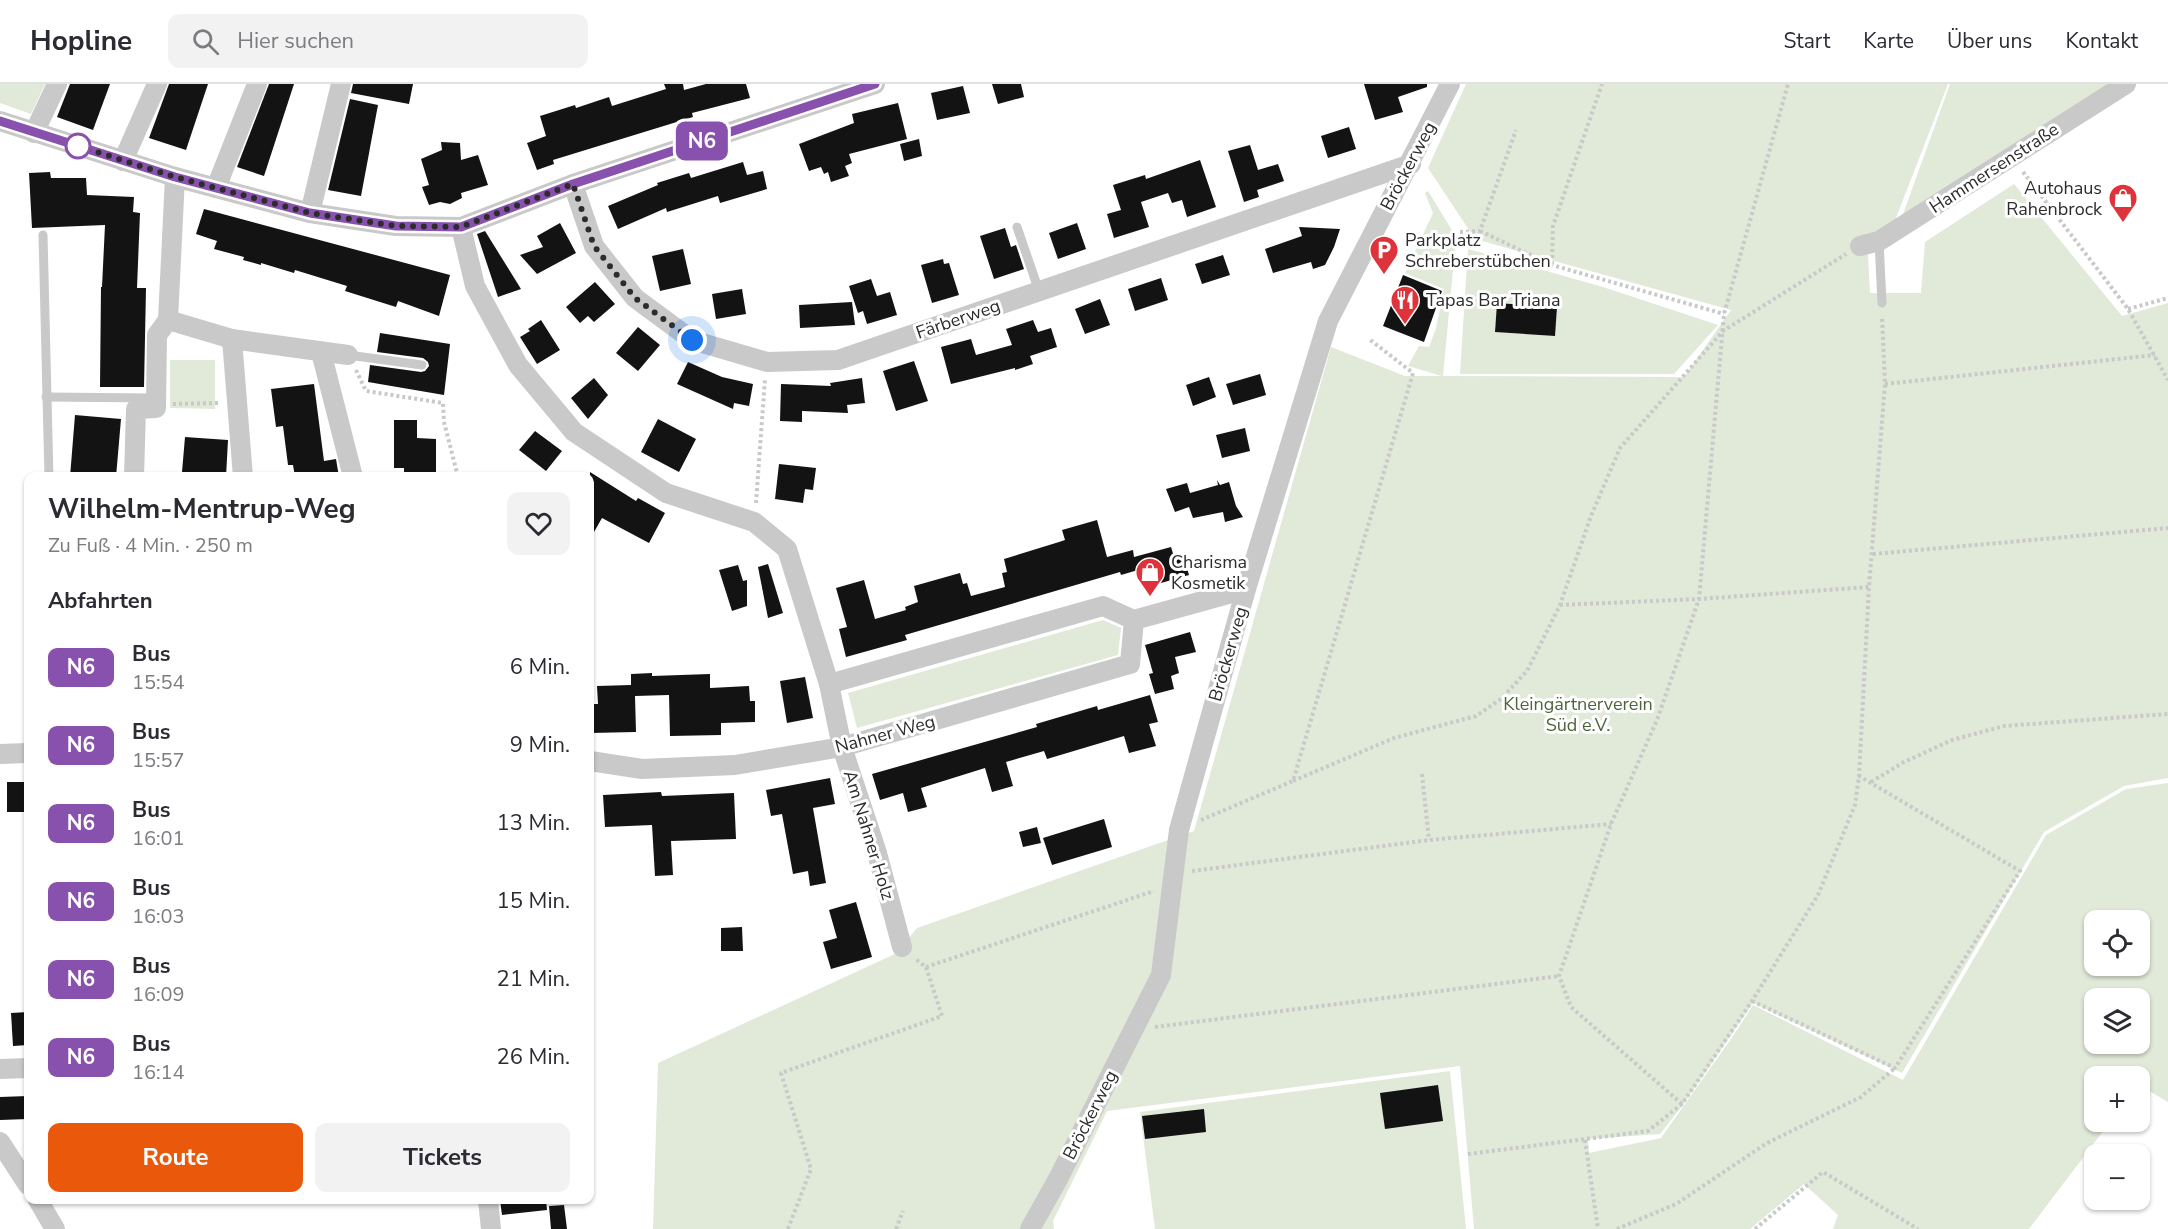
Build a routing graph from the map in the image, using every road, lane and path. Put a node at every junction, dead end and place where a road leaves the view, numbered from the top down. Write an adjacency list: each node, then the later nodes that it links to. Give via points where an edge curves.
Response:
1 (57, 84): 12 (street)
2 (157, 84): 14 (street)
3 (257, 84): 18 (street)
4 (341, 84): 19 (street)
5 (875, 84): 17 (street)
6 (1450, 84): 15 (street, Bröckerweg)
7 (1602, 84): 27 (path, via 1553,226)
8 (1788, 84): 32 (path)
9 (2127, 84): 13 (street, Hammersenstraße)
10 (0, 121): 12 (street)
11 (1516, 129): 22 (path)
12 (34, 133): 14 (street)
13 (2011, 156): 25 (street, Hammersenstraße); 31 (path)
14 (123, 160): 16 (street)
15 (1411, 164): 28 (street, Färberweg); 56 (street, Bröckerweg, via 1328,321)
16 (175, 177): 18 (street); 33 (street)
17 (573, 184): 20 (street); 40 (street, Färberweg, via 594,246 635,298 692,340)
18 (216, 188): 19 (street)
19 (310, 213): 20 (street, via 396,226)
20 (461, 227): 52 (street, via 475,286 518,365 574,432 666,493)
21 (1017, 227): 28 (lane)
22 (1480, 231): 23 (path); 27 (path)
23 (1461, 232)
24 (43, 235): 45 (lane)
25 (1879, 242): 26 (street, Hammersenstraße); 30 (lane)
26 (1860, 246): 34 (path)
27 (1552, 265): 32 (path)
28 (1040, 291): 40 (street, Färberweg, via 838,360)
29 (2168, 298): 31 (path)
30 (1881, 303): 43 (path)
31 (2128, 309): 39 (path)
32 (1724, 314): 34 (path)
33 (168, 320): 35 (street); 46 (street, via 157,335)
34 (1723, 331): 57 (path); 58 (path, via 1620,448)
35 (232, 339): 37 (street); 49 (street)
36 (1369, 339): 68 (path, via 1413,373)
37 (321, 352): 38 (street); 50 (street)
38 (348, 355): 41 (lane); 51 (path, via 366,391 443,403)
39 (2155, 355): 42 (path); 43 (path)
40 (767, 362): 52 (path)
41 (422, 365)
42 (2168, 380)
43 (1885, 384): 54 (path)
44 (218, 394): 46 (path, via 218,405)
45 (46, 397): 46 (lane); 47 (lane)
46 (155, 400): 48 (street, via 156,408 136,408)
47 (49, 472)
48 (134, 472)
49 (243, 472)
50 (352, 472)
51 (457, 472)
52 (754, 522): 60 (street, Am Nahner Holz, via 787,549)
53 (2168, 528): 54 (path)
54 (1873, 554): 55 (path)
55 (1869, 587): 57 (path); 67 (path)
56 (1246, 589): 59 (street); 71 (street, Bröckerweg)
57 (1699, 599): 58 (path); 70 (path, via 1658,720)
58 (1560, 605): 68 (path, via 1527,671 1501,699 1476,716 1395,738)
59 (1134, 620): 60 (street, via 1103,606); 62 (street, Nahner Weg, via 1130,664)
60 (829, 684): 62 (street, Am Nahner Holz)
61 (2168, 714): 69 (path, via 2004,726 1952,740)
62 (842, 747): 65 (street, Nahner Weg, via 735,765 642,769); 74 (street, Am Nahner Holz, via 878,853)
63 (24, 753): 64 (street)
64 (0, 754)
65 (594, 761)
66 (1422, 774): 72 (path)
67 (1859, 777): 69 (path); 77 (path, via 1855,805 1818,895)
68 (1293, 781): 71 (path)
69 (1870, 782): 80 (path, via 2020,871)
70 (1611, 824): 72 (path); 76 (path)
71 (1179, 830): 73 (street, Bröckerweg)
72 (1429, 840): 73 (path)
73 (1172, 879): 75 (path); 78 (street, Bröckerweg, via 1161,975)
74 (902, 947): 75 (path)
75 (926, 967): 92 (path, via 942,1016 781,1073 811,1169)
76 (1559, 976): 78 (path); 82 (path, via 1571,1007)
77 (1752, 1001): 80 (path); 82 (path)
78 (1133, 1030): 94 (street, Bröckerweg)
79 (24, 1068): 81 (street)
80 (1895, 1068): 96 (path, via 1860,1097 1767,1143 1676,1204)
81 (0, 1069)
82 (1682, 1104): 83 (path, via 1648,1131)
83 (1585, 1140): 85 (path); 95 (path)
84 (0, 1142): 86 (street)
85 (1468, 1154)
86 (24, 1179)
87 (40, 1204): 90 (street)
88 (488, 1204): 91 (street)
89 (903, 1211): 93 (path)
90 (55, 1229)
91 (491, 1229)
92 (788, 1229)
93 (896, 1229)
94 (1030, 1229)
95 (1598, 1229)
96 (1617, 1229)
97 (1755, 1229): 98 (path, via 1823,1172)
98 (1918, 1229)

